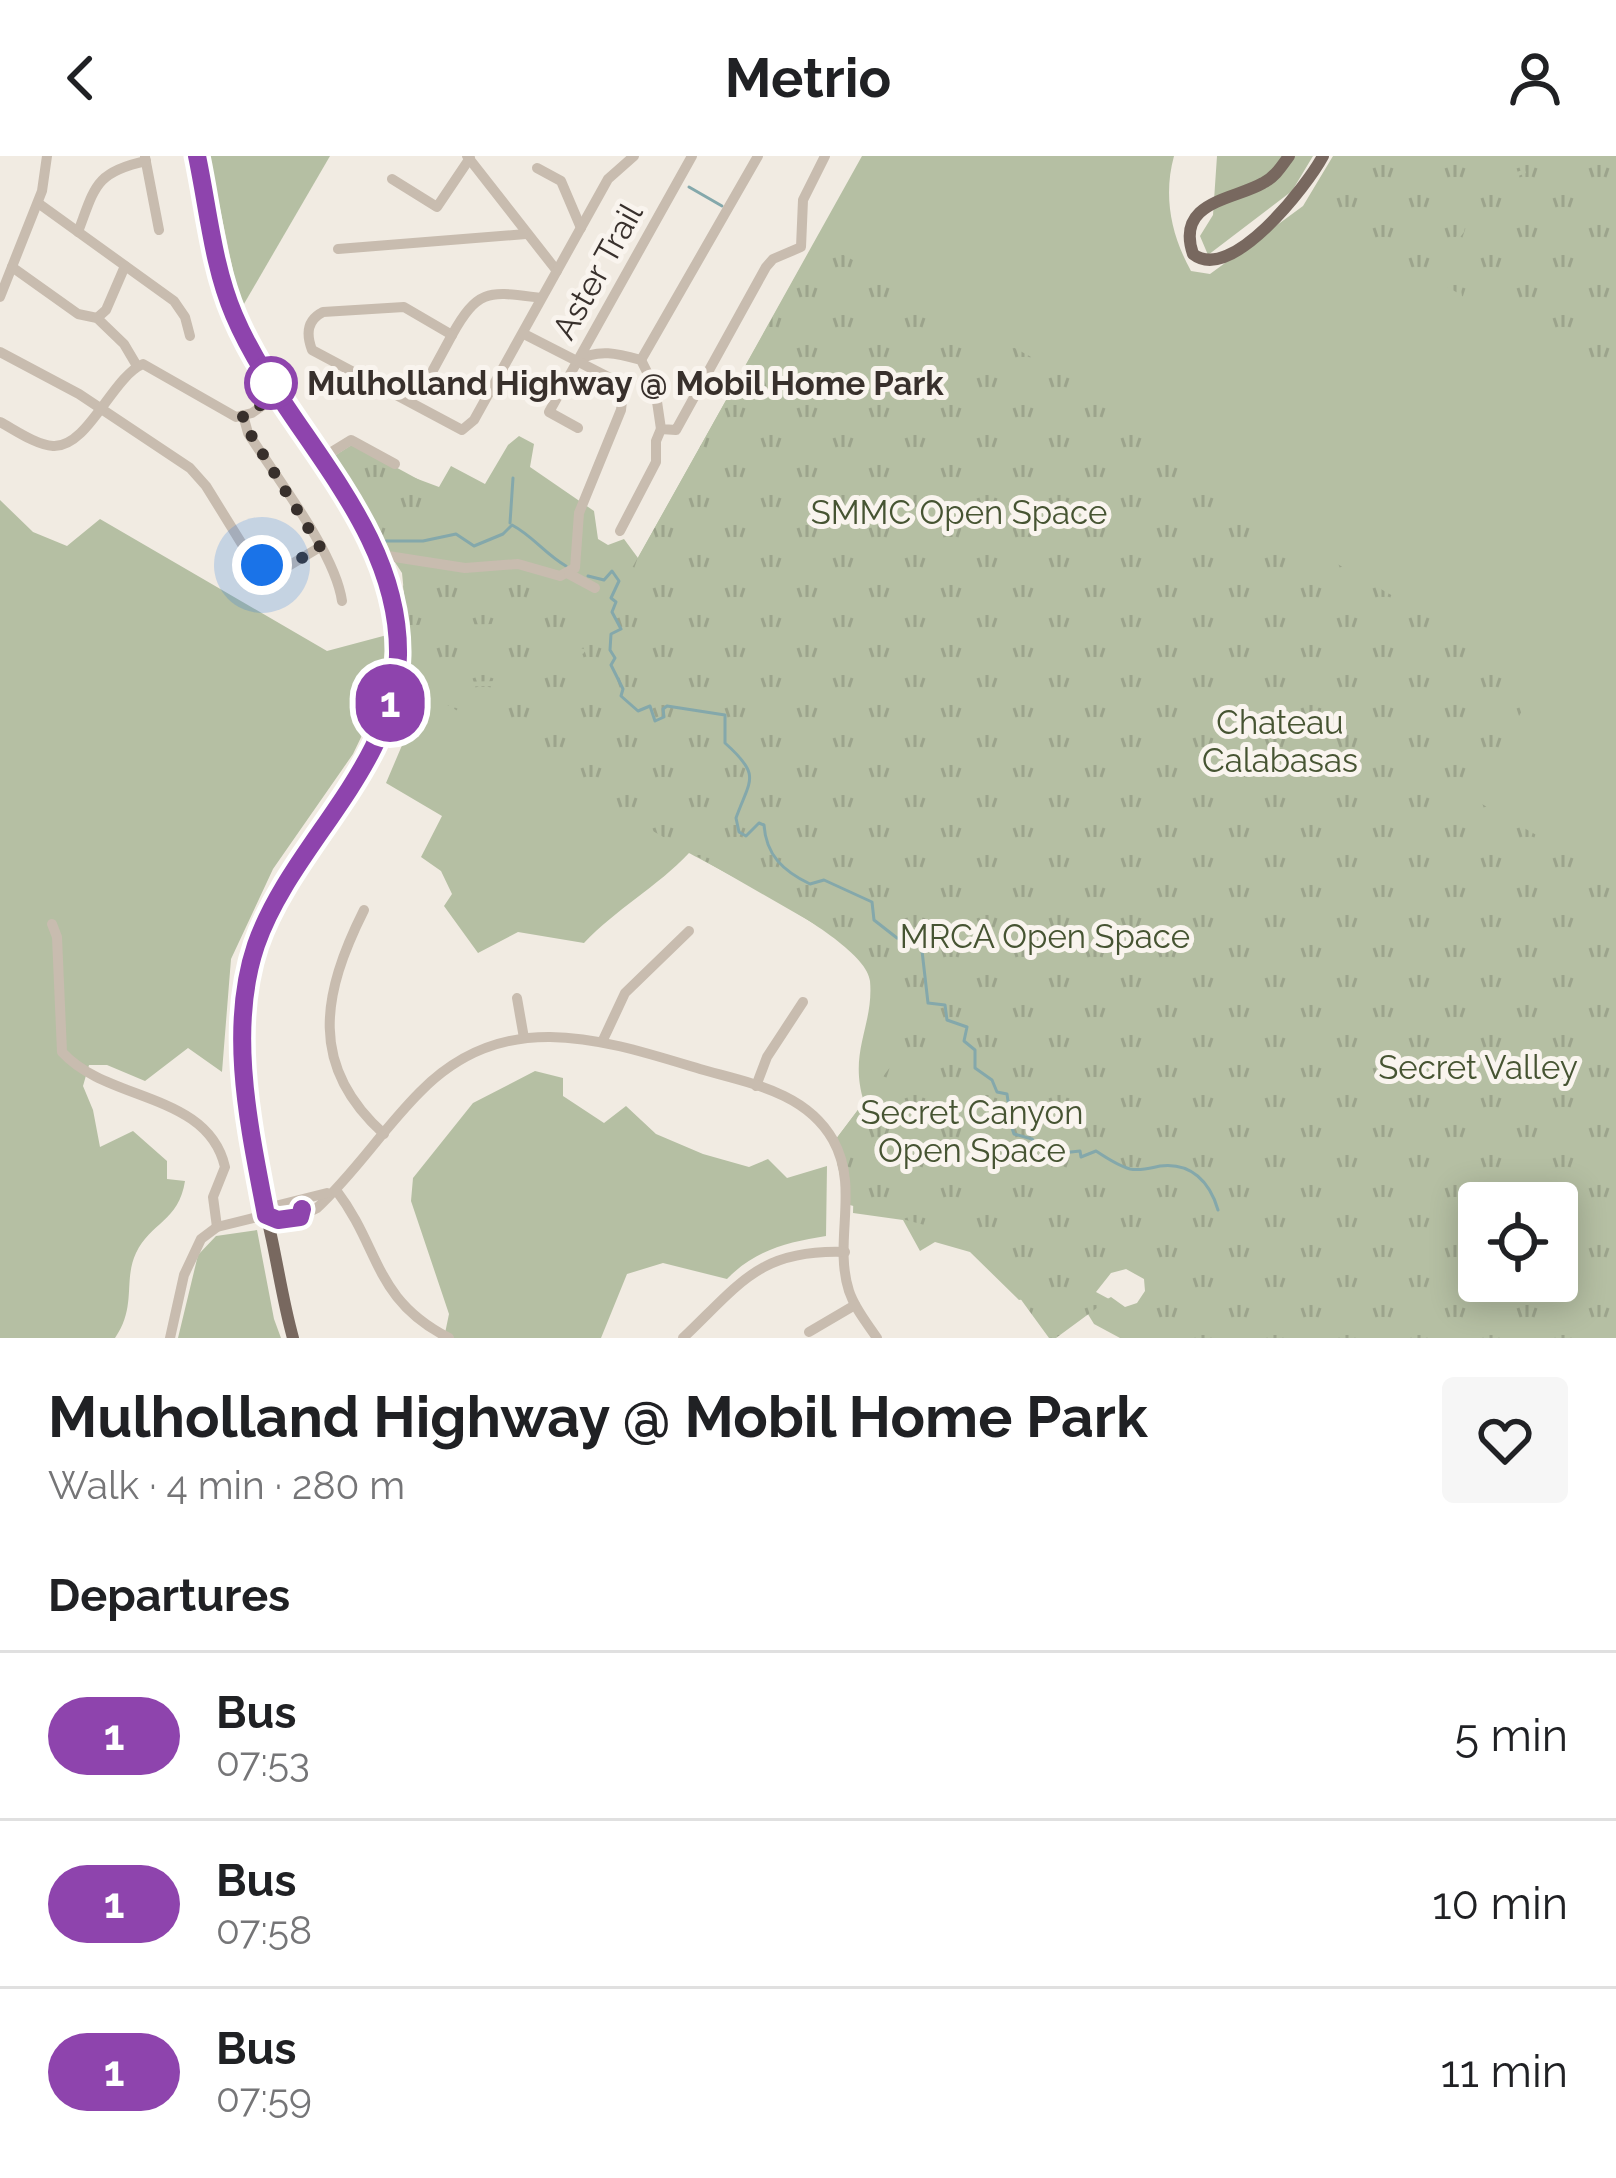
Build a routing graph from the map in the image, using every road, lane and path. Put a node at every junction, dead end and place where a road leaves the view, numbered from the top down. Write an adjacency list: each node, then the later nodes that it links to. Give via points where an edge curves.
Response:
1 (47, 156): 13 (street)
2 (197, 156): 33 (main road, via 227,298)
3 (634, 156): 14 (street, via 608,178)
4 (692, 156): 30 (street, Aster Trail)
5 (758, 156): 29 (street)
6 (825, 156): 38 (street, via 803,200 801,247 766,267 676,429)
7 (1289, 156): 8 (main road, via 1264,183 1221,196 1201,212 1189,236 1193,254 1223,258 1249,239 1294,202)
8 (1323, 156)
9 (468, 157): 12 (street, via 437,207); 17 (street)
10 (145, 159): 15 (street); 16 (street, via 103,176)
11 (536, 167): 14 (street, via 562,182)
12 (392, 179)
13 (38, 203): 16 (street); 20 (street)
14 (580, 228): 21 (street)
15 (159, 230)
16 (78, 232): 19 (street)
17 (526, 234): 18 (street); 21 (street)
18 (338, 248)
19 (125, 266): 24 (street); 27 (street, via 174,301)
20 (12, 267): 22 (street); 24 (street, via 78,314)
21 (557, 272): 23 (street)
22 (0, 297)
23 (542, 298): 25 (street); 26 (street, via 479,298)
24 (98, 318): 31 (street)
25 (524, 334): 26 (street, via 462,430 312,350 309,327 330,311 404,307); 30 (street)
26 (452, 335): 32 (street)
27 (190, 336)
28 (0, 352): 34 (street)
29 (641, 360): 30 (street, via 592,353); 38 (street, via 656,388)
30 (578, 361): 37 (street, Aster Trail, via 549,412); 44 (street, via 614,380 623,399 579,513)
31 (137, 366): 34 (street); 35 (street, via 151,365 228,414)
32 (433, 370)
33 (278, 395): 35 (street); 39 (main road)
34 (101, 409): 36 (street, via 56,446); 42 (street, via 190,468 262,565 285,568)
35 (243, 415): 42 (street)
36 (0, 422)
37 (578, 428)
38 (662, 429): 41 (street, via 656,462)
39 (320, 459): 40 (street, via 351,440); 43 (main road)
40 (395, 464)
41 (620, 531)
42 (320, 547): 46 (street)
43 (380, 558): 44 (street); 58 (main road, via 398,650 387,714 278,898 248,978 245,1077)
44 (569, 574): 45 (street)
45 (595, 588)
46 (342, 601)
47 (364, 910): 55 (street, via 334,988 331,1043 344,1090)
48 (52, 923): 60 (street, via 62,1052 208,1130 225,1167 213,1197)
49 (689, 931): 53 (street, via 625,993)
50 (518, 998): 52 (street)
51 (803, 1002): 54 (street)
52 (524, 1038): 53 (street); 55 (street, via 454,1064)
53 (603, 1040): 54 (street)
54 (756, 1086): 61 (street, via 808,1109 832,1140 847,1179)
55 (384, 1134): 56 (street)
56 (336, 1190): 57 (street); 59 (street); 66 (street, via 399,1302)
57 (300, 1201): 58 (street); 59 (street)
58 (266, 1215): 59 (street); 60 (street); 65 (main road)
59 (302, 1216)
60 (217, 1227): 64 (street, via 193,1250)
61 (845, 1252): 62 (street); 67 (street, via 796,1253 769,1263)
62 (854, 1305): 63 (street); 68 (street)
63 (809, 1332)
64 (170, 1338)
65 (293, 1338)
66 (449, 1338)
67 (683, 1338)
68 (877, 1338)

